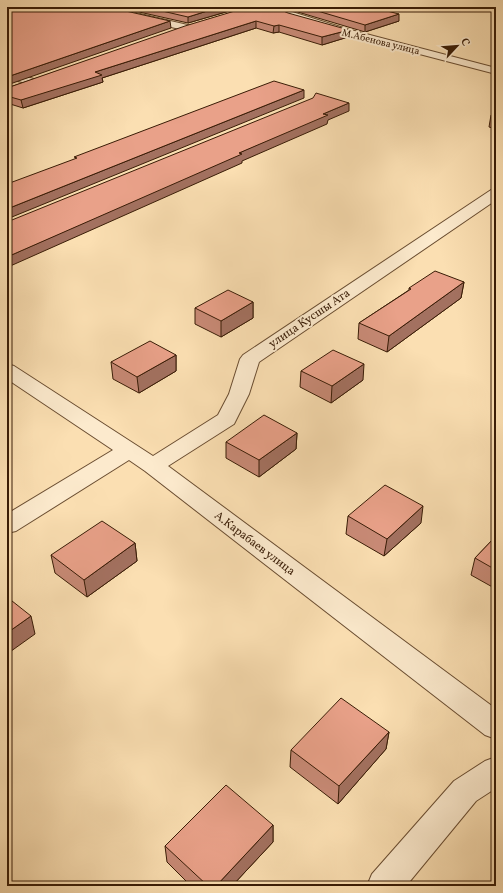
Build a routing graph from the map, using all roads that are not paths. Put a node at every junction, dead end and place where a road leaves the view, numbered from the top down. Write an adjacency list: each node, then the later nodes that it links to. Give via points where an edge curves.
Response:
1 (98, 7): 4 (street)
2 (267, 7): 6 (street, М.Абенова улица, via 343,31)
3 (201, 24): 4 (street)
4 (188, 28): 5 (street)
5 (167, 35)
6 (496, 71)
7 (7, 74): 8 (street, via 37,80)
8 (14, 88)
9 (496, 193): 12 (street, улица Кусшы Ата, via 250,359 239,394 227,419)
10 (7, 370): 11 (street, А.Карабаев улица)
11 (128, 451): 12 (street, А.Карабаев улица); 13 (street)
12 (153, 466): 14 (street, А.Карабаев улица)
13 (7, 525)
14 (496, 726)
15 (496, 771): 16 (street, via 465,791)
16 (384, 886)

